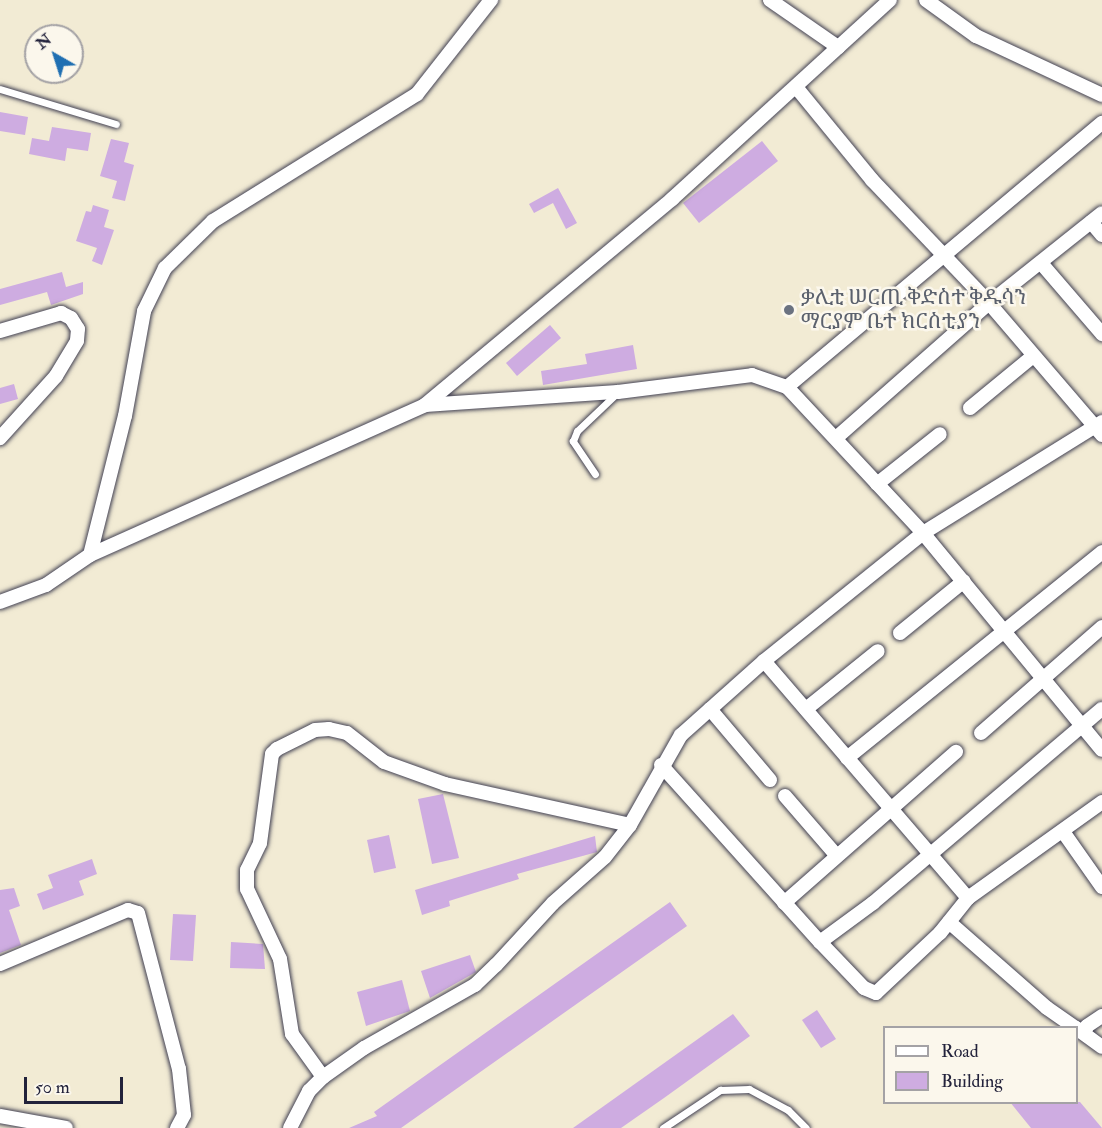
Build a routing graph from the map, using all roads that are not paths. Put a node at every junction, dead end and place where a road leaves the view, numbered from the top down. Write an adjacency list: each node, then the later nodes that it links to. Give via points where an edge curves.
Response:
1 (491, 0): 32 (street, via 417,94 213,221 165,268 144,311 125,417)
2 (770, 0): 5 (street)
3 (890, 0): 5 (street)
4 (926, 0): 8 (street, via 976,36)
5 (838, 47): 6 (street)
6 (796, 87): 14 (street, via 872,180); 22 (street, via 663,207)
7 (0, 88): 10 (lane)
8 (1102, 95)
9 (1102, 123): 14 (street)
10 (116, 124)
11 (1102, 213): 12 (street)
12 (1091, 222): 13 (street); 15 (street)
13 (1102, 235)
14 (942, 255): 16 (street); 20 (street)
15 (1041, 263): 16 (street); 18 (street)
16 (988, 303): 19 (street); 27 (street)
17 (0, 331): 26 (street, via 61,313 71,318 78,329 77,341 56,376)
18 (1102, 334)
19 (1033, 356): 23 (street); 24 (street)
20 (787, 387): 21 (street, via 752,375); 27 (street)
21 (618, 392): 22 (street); 28 (lane, via 577,431 573,441)
22 (425, 405): 32 (street)
23 (970, 408)
24 (1100, 428): 30 (street)
25 (940, 434): 29 (street)
26 (0, 438)
27 (836, 438): 29 (street)
28 (596, 474)
29 (877, 484): 30 (street)
30 (923, 533): 33 (street); 39 (street)
31 (1102, 552): 36 (street)
32 (90, 555): 34 (street, via 46,585)
33 (964, 581): 36 (street); 37 (street)
34 (0, 602)
35 (1102, 627): 40 (street)
36 (1003, 631): 40 (street); 48 (street)
37 (900, 633)
38 (878, 651): 42 (street)
39 (764, 661): 41 (street); 42 (street)
40 (1042, 677): 44 (street); 45 (street)
41 (710, 709): 49 (street, via 681,735); 50 (street)
42 (806, 709): 48 (street)
43 (1102, 709): 44 (street)
44 (1082, 726): 46 (street); 56 (street)
45 (981, 733)
46 (1102, 750)
47 (956, 752): 53 (street)
48 (848, 758): 53 (street)
49 (661, 765): 54 (street); 60 (street)
50 (770, 780)
51 (785, 796): 57 (street)
52 (1102, 802): 55 (street)
53 (892, 808): 56 (street); 57 (street)
54 (630, 825): 68 (street, via 605,857 553,903 475,985 364,1048); 68 (street, via 445,784 384,762 347,733 315,730 277,749 272,754 260,843 247,870 248,889 280,959 292,1034)
55 (1064, 833): 58 (street); 59 (street)
56 (931, 853): 59 (street); 62 (street)
57 (837, 856): 60 (street)
58 (1102, 887)
59 (968, 898): 61 (street)
60 (784, 903): 62 (street)
61 (949, 922): 62 (street, via 876,993 864,988); 65 (street, via 1047,1008)
62 (820, 942)
63 (0, 964): 71 (street, via 128,910 138,913 179,1069 184,1115)
64 (1102, 1016): 66 (street)
65 (1074, 1026)
66 (1079, 1029): 67 (street)
67 (1102, 1047)
68 (323, 1077): 72 (street, via 309,1091)
69 (0, 1116): 70 (street)
70 (66, 1128)
71 (177, 1128)
72 (290, 1128)
73 (663, 1128): 74 (lane, via 720,1090 749,1089 788,1110)
74 (806, 1128)

